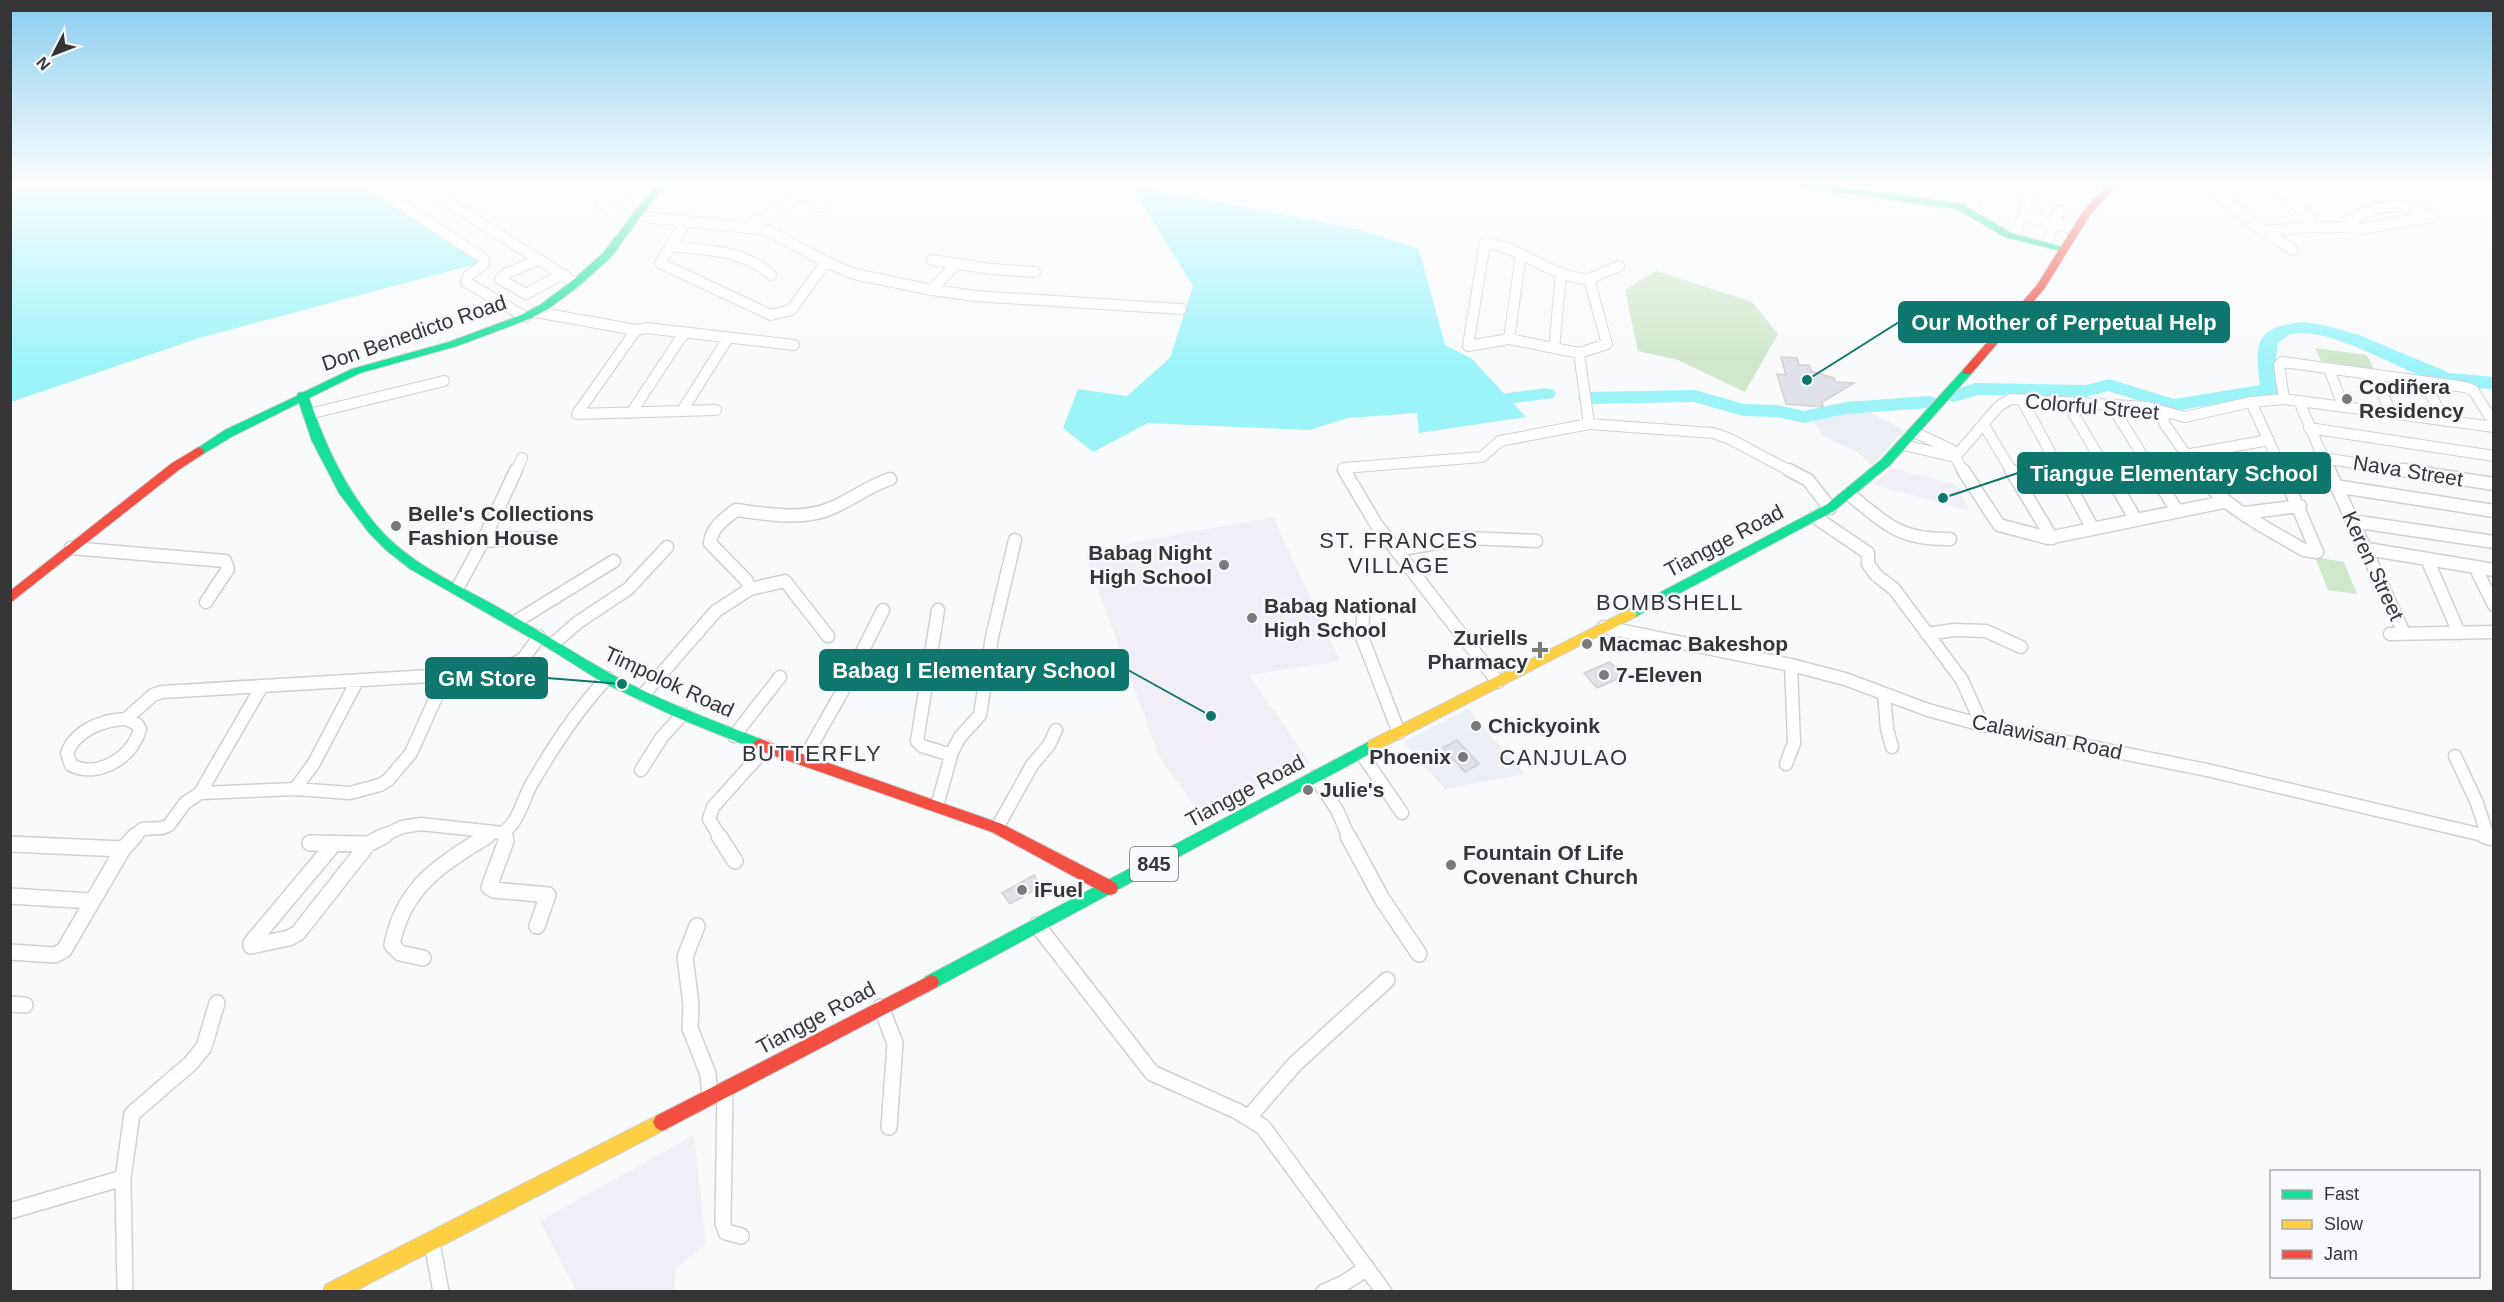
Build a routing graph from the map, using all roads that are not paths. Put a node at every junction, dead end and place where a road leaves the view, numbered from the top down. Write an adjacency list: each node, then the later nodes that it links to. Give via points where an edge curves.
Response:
1 (463, 245): 27 (street, via 483,258 484,264 466,282)
2 (514, 245): 14 (street)
3 (613, 245): 24 (street, Don Benedicto Road)
4 (794, 245): 16 (street)
5 (1483, 245): 31 (street, via 1468,343 1471,347)
6 (1504, 245): 13 (street)
7 (2047, 245): 11 (street)
8 (2067, 245): 11 (street, 845)
9 (2284, 245): 12 (street)
10 (671, 246): 16 (street, via 660,263 664,266 771,315 791,310); 21 (street, via 729,254 763,267)
11 (2065, 249): 58 (street, Tiangge Road / 845, via 2048,275)
12 (2293, 250)
13 (1521, 254): 22 (street); 31 (street)
14 (538, 260): 20 (street); 20 (street, via 500,279 530,294)
15 (932, 260): 17 (street)
16 (826, 262): 25 (street, via 854,274)
17 (956, 264): 19 (street); 25 (street)
18 (1619, 266): 23 (street)
19 (1035, 272)
20 (563, 274): 24 (street)
21 (771, 275)
22 (1561, 275): 23 (street); 33 (street)
23 (1589, 279): 34 (street, via 1607,344)
24 (576, 283): 27 (street, Don Benedicto Road)
25 (932, 290): 26 (street)
26 (1181, 309)
27 (535, 312): 28 (street); 39 (street, Don Benedicto Road, via 453,344 356,371)
28 (636, 330): 29 (street); 49 (street, via 577,414)
29 (684, 333): 30 (street); 49 (street)
30 (728, 338): 32 (street); 48 (street)
31 (1509, 339): 33 (street)
32 (794, 345)
33 (1554, 348): 34 (street)
34 (1579, 354): 54 (street)
35 (2329, 369): 36 (street); 41 (street, via 2280,363); 46 (street)
36 (2375, 375): 38 (street); 51 (street)
37 (444, 381): 52 (street)
38 (2424, 382): 53 (street); 56 (street, via 2469,388)
39 (302, 395): 52 (street, Timpolok Road); 90 (street, Don Benedicto Road, via 202,448)
40 (2017, 399): 44 (street, Colorful Street); 55 (street, via 1999,406); 81 (street)
41 (2284, 399): 42 (street, Colorful Street); 43 (street, Colorful Street)
42 (2299, 400): 46 (street, Colorful Street); 57 (street, Keren Street)
43 (2251, 402): 50 (street, Colorful Street, via 2185,417); 59 (street)
44 (2067, 403): 45 (street, Colorful Street); 79 (street)
45 (2111, 405): 50 (street, Colorful Street); 76 (street)
46 (2343, 406): 51 (street, Colorful Street)
47 (716, 410): 48 (street)
48 (682, 411): 49 (street)
49 (631, 412)
50 (2163, 412): 62 (street, via 2164,423)
51 (2391, 413): 53 (street, Colorful Street)
52 (309, 414): 97 (street, Timpolok Road, via 338,482 373,531 415,566)
53 (2445, 421): 56 (street, Colorful Street)
54 (1589, 424): 74 (street, via 1713,433 1809,480); 92 (street, via 1500,441 1482,457 1343,468)
55 (1984, 425): 61 (street); 84 (street)
56 (2493, 425)
57 (2309, 428): 63 (street); 65 (street, Keren Street)
58 (1914, 432): 60 (street, Tiangge Road / 845); 61 (street)
59 (2269, 440): 62 (street); 66 (street)
60 (1903, 445): 61 (street); 71 (street, Tiangge Road / 845)
61 (1957, 455): 84 (street, via 1999,525)
62 (2185, 455): 69 (street)
63 (2493, 456)
64 (522, 458): 86 (street)
65 (2323, 458): 68 (street, Nava Street); 70 (street, Keren Street)
66 (2284, 473): 69 (street); 73 (street)
67 (890, 479): 98 (street, via 820,513 736,510 728,516 713,531 710,543)
68 (2493, 484)
69 (2207, 485): 72 (street)
70 (2335, 486): 75 (street); 80 (street, Keren Street)
71 (1850, 495): 74 (street, Tiangge Road / 845); 83 (street, via 1898,531 1917,538)
72 (2224, 502): 76 (street); 77 (street)
73 (2300, 506): 77 (street); 77 (street, via 2317,552 2304,550)
74 (1830, 508): 78 (street, Tiangge Road / 845)
75 (2493, 511)
76 (2177, 512): 79 (street)
77 (2245, 513)
78 (1815, 517): 106 (street, Tiangge Road / 845); 110 (street, via 1868,553 1868,564 1876,575 1894,589)
79 (2136, 520): 81 (street)
80 (2352, 520): 88 (street); 91 (street, Keren Street)
81 (2093, 529): 84 (street)
82 (535, 538): 86 (street)
83 (1950, 538)
84 (2050, 538)
85 (1015, 540): 134 (street, via 992,637 980,715 957,741)
86 (483, 541): 97 (street)
87 (1536, 541): 92 (street, via 1467,538)
88 (2493, 542)
89 (667, 547): 114 (street, via 628,589)
90 (71, 548): 99 (street, Don Benedicto Road); 100 (street, via 225,561 228,569)
91 (2367, 549): 93 (street); 108 (street, Keren Street)
92 (1396, 550): 121 (street)
93 (2427, 560): 95 (street); 109 (street)
94 (614, 561): 105 (street)
95 (2475, 567): 96 (street); 101 (street)
96 (2493, 570)
97 (457, 589): 105 (street, Timpolok Road)
98 (750, 589): 112 (street, via 784,580); 124 (street, via 716,611)
99 (10, 598)
100 (206, 602)
101 (2493, 604)
102 (883, 610): 136 (street)
103 (938, 610): 134 (street, via 917,741)
104 (1363, 617): 129 (street, via 1362,637)
105 (515, 622): 113 (street, Timpolok Road)
106 (1604, 627): 116 (street, Calawisan Road); 121 (street, Tiangge Road / 845)
107 (2493, 632): 109 (street)
108 (2404, 633): 109 (street); 111 (street)
109 (2458, 633)
110 (1927, 634): 115 (street, via 1986,631); 127 (street, via 1962,680)
111 (2390, 634)
112 (828, 636)
113 (539, 637): 114 (street, Timpolok Road); 117 (street, via 523,659 511,667 498,672)
114 (553, 644): 119 (street, Timpolok Road)
115 (2021, 647)
116 (1791, 665): 123 (street, Calawisan Road); 137 (street, via 1794,743)
117 (446, 675): 120 (street); 140 (street, via 411,753 388,780 371,789 350,793)
118 (780, 677): 130 (street)
119 (607, 678): 124 (street, Timpolok Road); 145 (street, via 586,699 513,822)
120 (357, 681): 122 (street); 140 (street, via 314,763)
121 (1498, 682): 129 (street, Tiangge Road / 845)
122 (262, 686): 126 (street, via 162,692); 141 (street)
123 (1884, 694): 127 (street, Calawisan Road); 132 (street)
124 (643, 695): 125 (street, Timpolok Road)
125 (683, 714): 130 (street, Timpolok Road); 138 (street)
126 (126, 719): 126 (street, via 99,724 82,734 70,747 70,764 90,769 127,753 138,741 140,729)
127 (1982, 725): 146 (street, Calawisan Road, via 2207,770)
128 (1056, 730): 144 (street, via 1054,740 1031,766)
129 (1400, 733): 133 (street, Tiangge Road / 845)
130 (734, 736): 131 (street, Timpolok Road)
131 (767, 747): 136 (street, Timpolok Road); 152 (street, via 713,807 710,819)
132 (1892, 747)
133 (1361, 753): 139 (street, Tiangge Road / 845); 143 (street)
134 (951, 755): 142 (street)
135 (2455, 756): 146 (street)
136 (804, 759): 142 (street, Timpolok Road)
137 (1786, 764)
138 (641, 770)
139 (1314, 777): 153 (street, Tiangge Road / 845); 160 (street, via 1336,810 1382,899)
140 (295, 789): 141 (street)
141 (200, 793): 151 (street, via 185,803 169,825 142,829)
142 (937, 806): 144 (street, Timpolok Road)
143 (1402, 813)
144 (997, 828): 153 (street, Timpolok Road)
145 (498, 833): 150 (street, via 422,824 402,827); 157 (street, via 506,841 489,886 494,890 548,895); 161 (street, via 446,862 421,882 405,904 392,945 400,953)
146 (2491, 837)
147 (310, 843): 149 (street)
148 (10, 844): 151 (street)
149 (333, 844): 150 (street); 150 (street, via 251,946 298,933)
150 (368, 844)
151 (123, 849): 155 (street)
152 (735, 861)
153 (1110, 888): 156 (street, Tiangge Road / 845)
154 (10, 896): 155 (street)
155 (92, 901): 159 (street, via 69,946 60,953)
156 (1036, 925): 164 (street, Tiangge Road / 845); 167 (street, via 1152,1073)
157 (537, 926)
158 (697, 926): 166 (street, via 686,957 690,1028 708,1074)
159 (10, 952)
160 (1419, 954)
161 (423, 958)
162 (1387, 980): 167 (street, via 1295,1064)
163 (217, 1003): 169 (street, via 204,1047 132,1114)
164 (881, 1007): 165 (street, Tiangge Road / 845); 168 (street, via 895,1043)
165 (725, 1090): 166 (street, Tiangge Road / 845); 171 (street, via 723,1223 726,1232)
166 (710, 1098): 172 (street, Tiangge Road / 845)
167 (1249, 1117): 173 (street, via 1263,1127)
168 (889, 1127)
169 (123, 1178): 170 (street); 174 (street)
170 (10, 1211)
171 (741, 1236)
172 (432, 1242): 175 (street, Tiangge Road / 845); 176 (street)
173 (1367, 1268): 177 (street); 178 (street)
174 (125, 1292)
175 (333, 1292)
176 (441, 1292)
177 (1324, 1292)
178 (1384, 1292)

